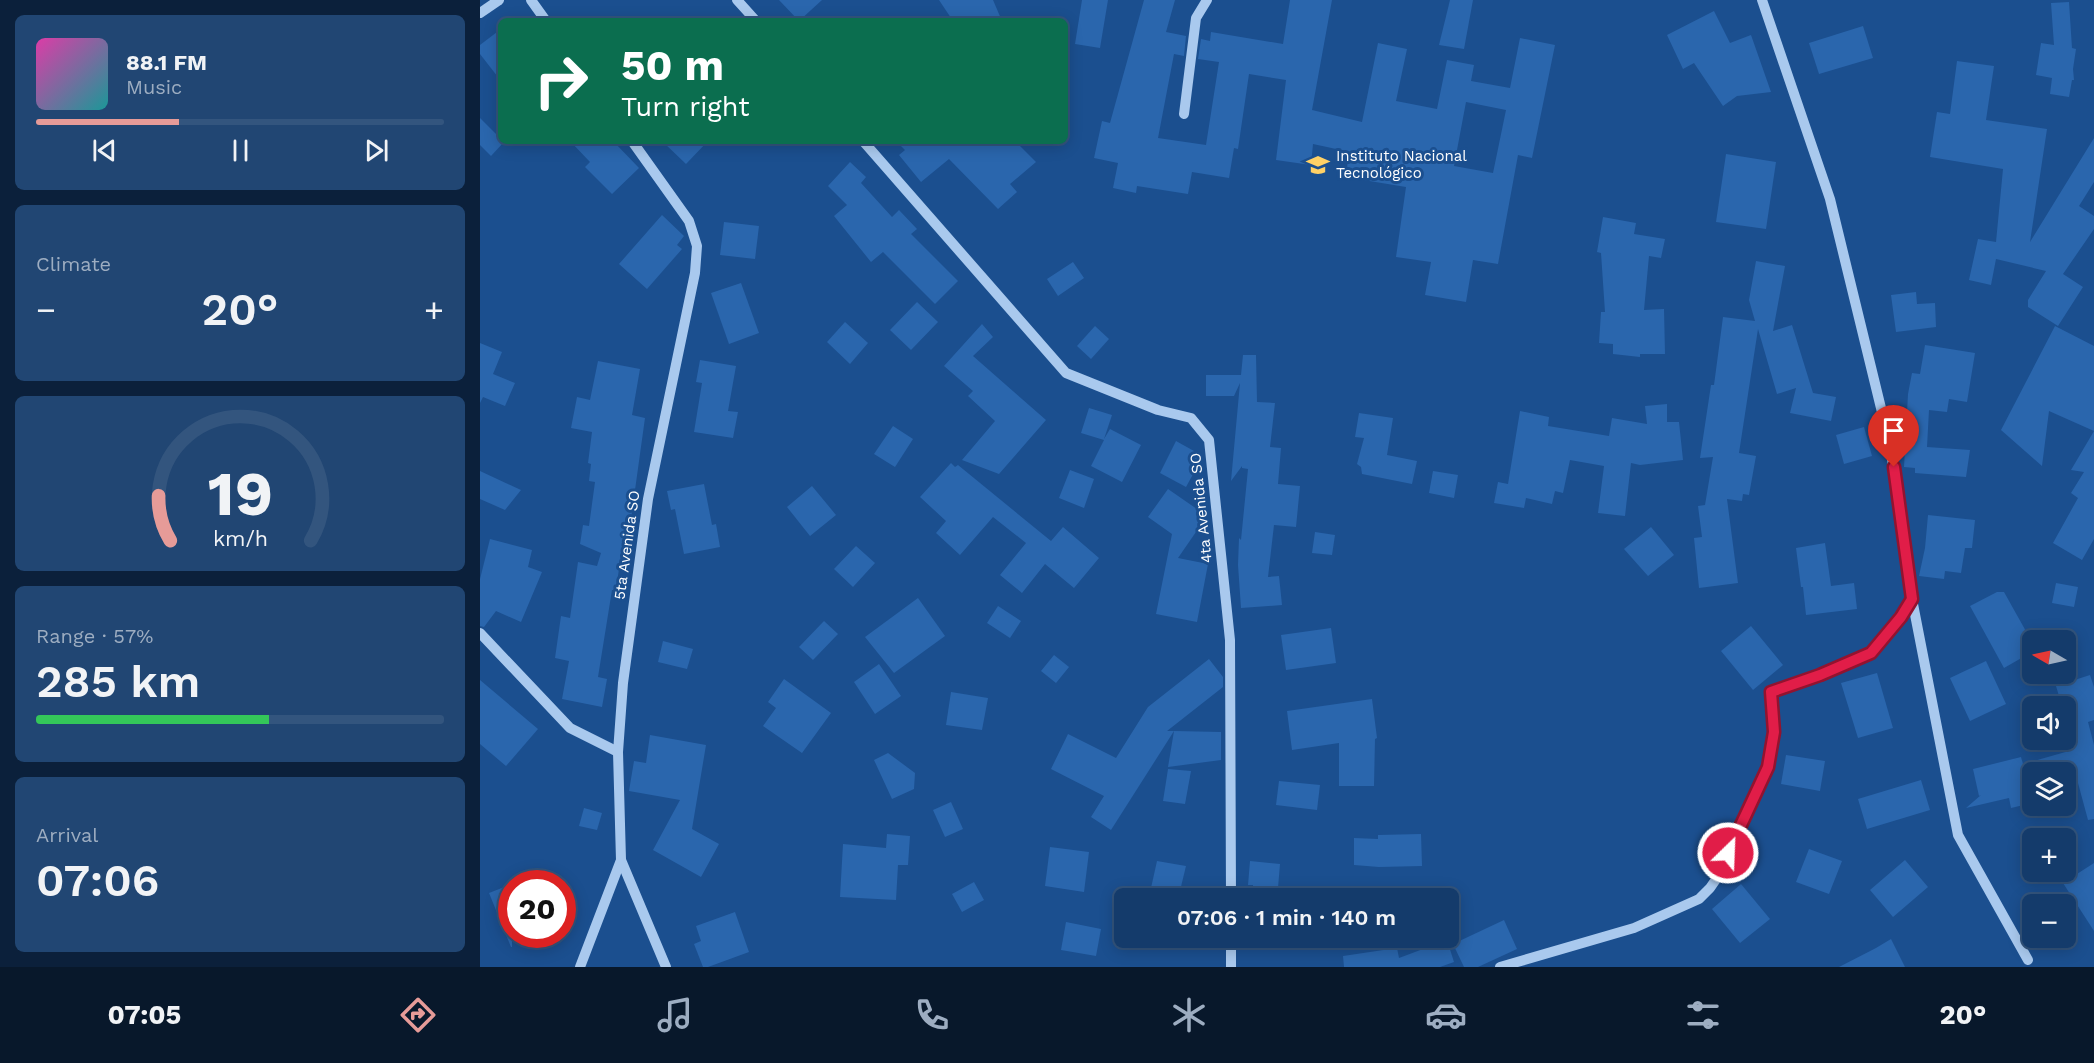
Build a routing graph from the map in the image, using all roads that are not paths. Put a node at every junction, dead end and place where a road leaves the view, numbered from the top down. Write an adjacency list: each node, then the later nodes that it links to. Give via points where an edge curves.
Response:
1 (499, 0): 6 (street)
2 (531, 0): 7 (street)
3 (737, 0): 8 (street)
4 (1207, 0): 9 (street, via 1196,18)
5 (1762, 0): 12 (street, via 1830,199 1890,445)
6 (480, 13)
7 (544, 18)
8 (753, 18)
9 (1184, 114)
10 (634, 144): 14 (street, 5ta Avenida SO, via 690,221 697,246 695,273 648,500 623,683)
11 (866, 144): 16 (street, 4ta Avenida SO, via 1066,373 1158,410 1191,417 1209,440 1230,640)
12 (1912, 599): 18 (street, via 1958,835); 22 (street, via 1871,653 1771,692 1774,732 1768,767 1719,875 1699,899 1634,928)
13 (480, 633): 14 (street, via 570,728)
14 (618, 752): 15 (street, 5ta Avenida SO)
15 (621, 860): 19 (street); 20 (street, 5ta Avenida SO)
16 (1231, 888)
17 (1231, 948): 21 (street)
18 (2028, 960)
19 (580, 967)
20 (666, 967)
21 (1231, 967)
22 (1500, 967)

